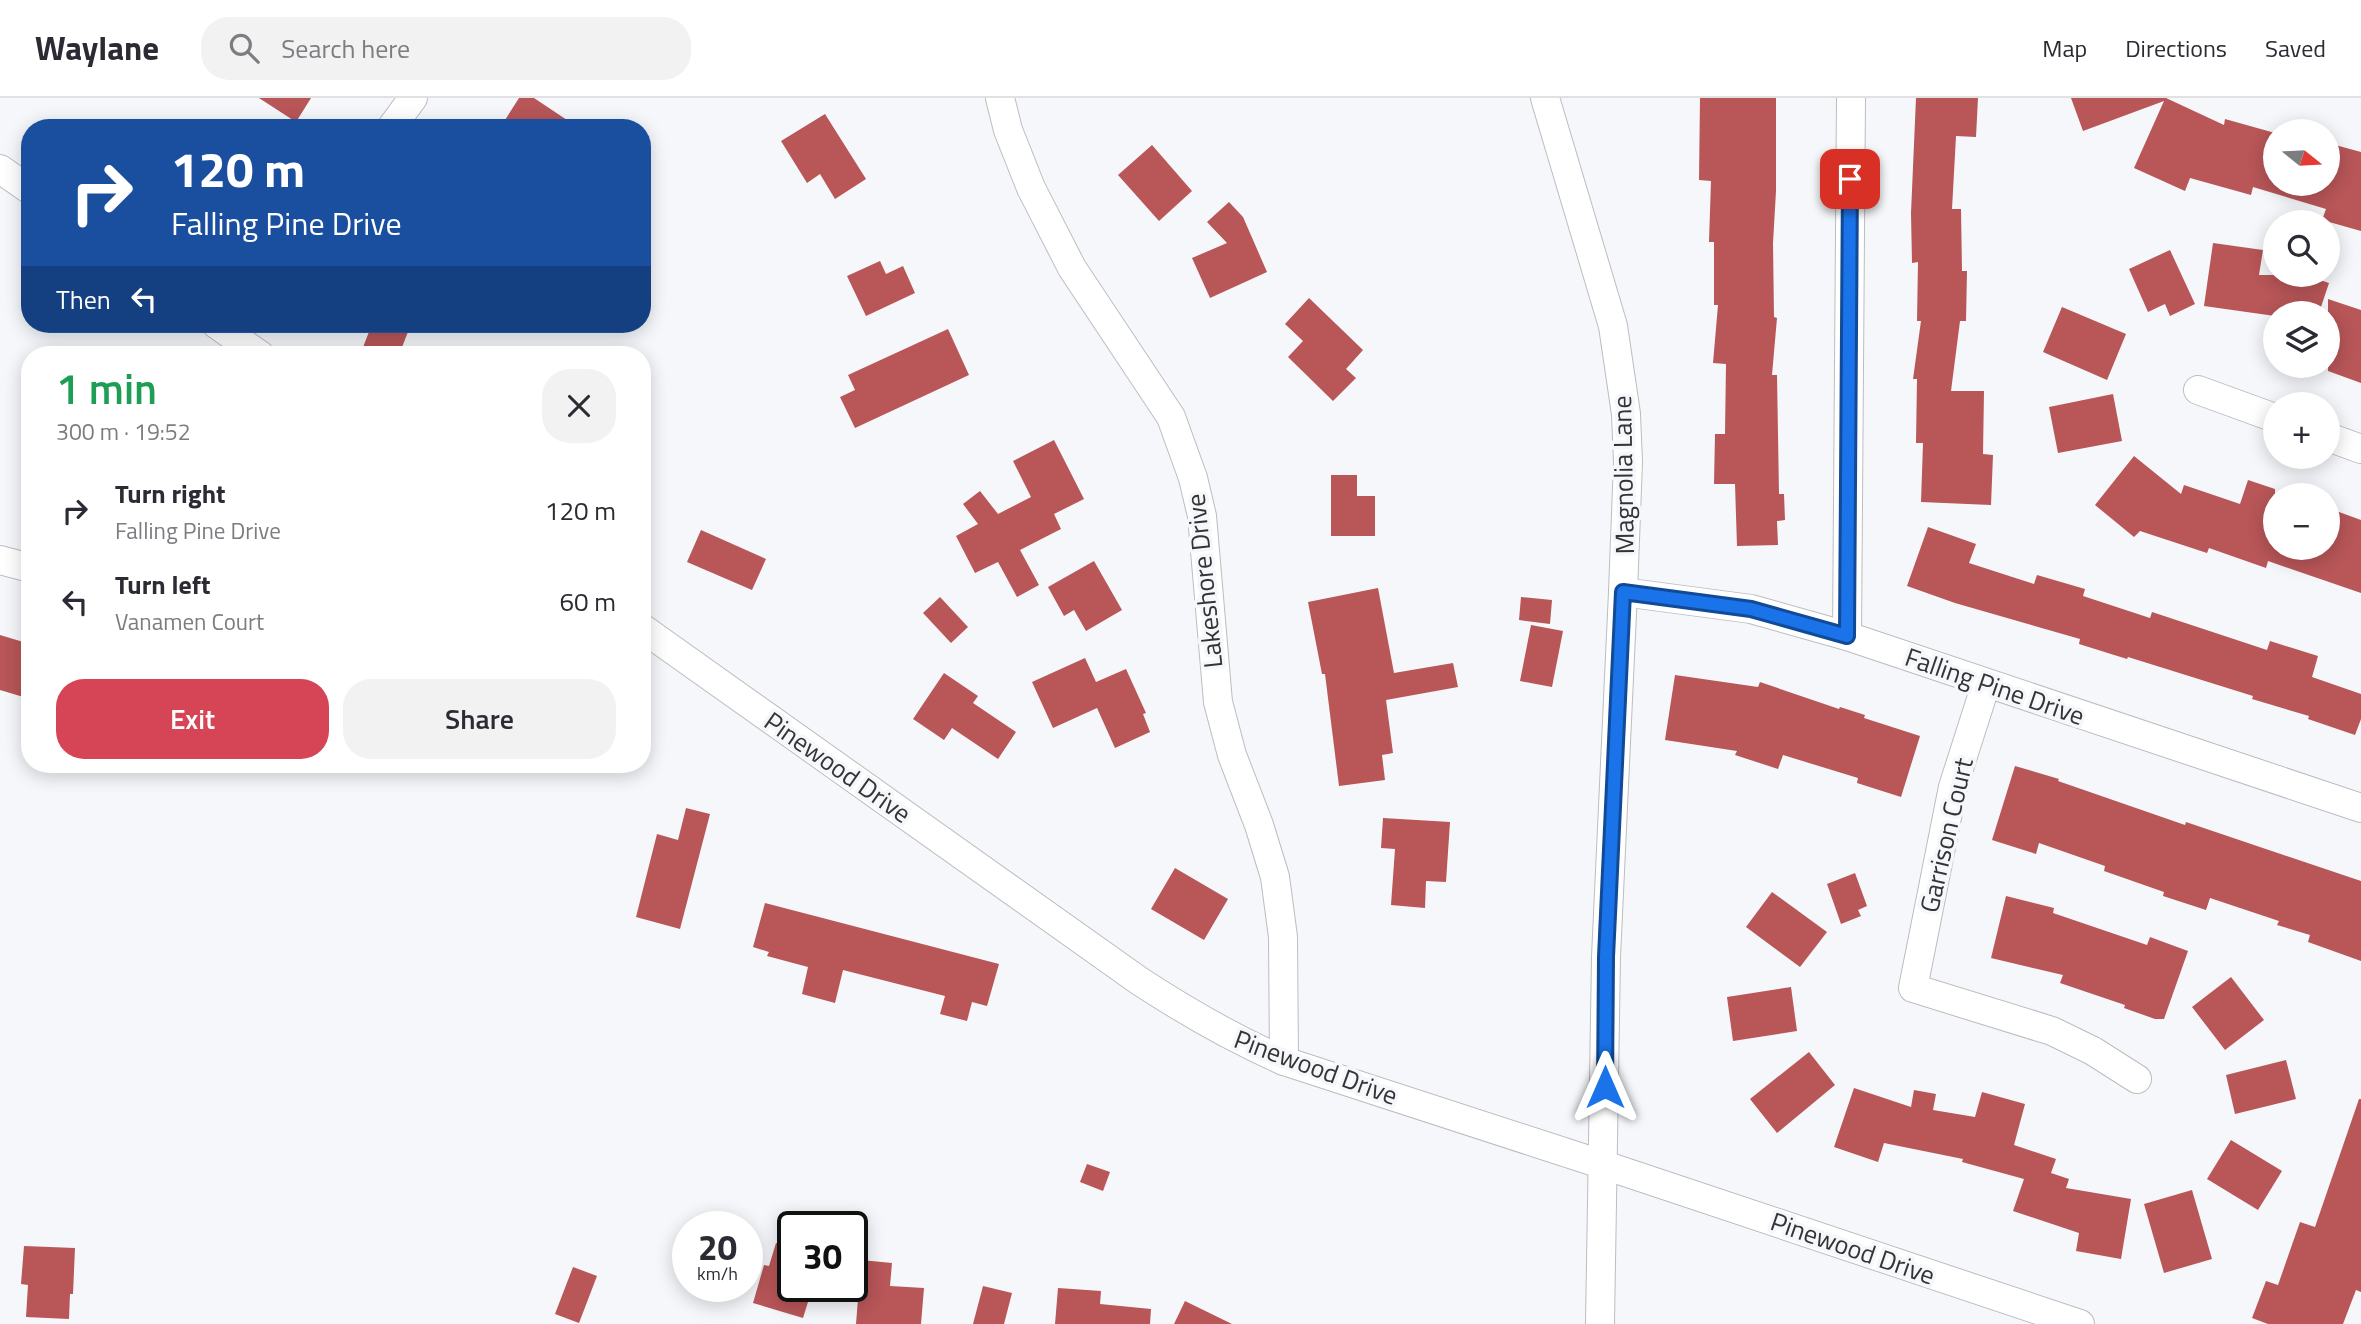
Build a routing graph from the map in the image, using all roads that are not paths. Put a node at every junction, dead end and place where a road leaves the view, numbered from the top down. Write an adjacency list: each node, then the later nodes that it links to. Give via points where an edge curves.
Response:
1 (413, 98): 5 (street)
2 (1000, 98): 19 (street, Lakeshore Drive, via 1031,188 1073,268 1171,417 1194,478 1202,516 1218,702 1275,877 1283,937)
3 (1545, 98): 14 (street, Magnolia Lane, via 1613,326 1621,374 1628,462)
4 (1851, 98): 16 (street)
5 (398, 119)
6 (0, 169): 7 (street)
7 (21, 184)
8 (2198, 390): 9 (street)
9 (2263, 414)
10 (2340, 441): 11 (street)
11 (2361, 449)
12 (0, 560): 13 (street)
13 (21, 566)
14 (1623, 592): 16 (street, Falling Pine Drive, via 1751,609); 21 (street, Magnolia Lane, via 1606,957)
15 (651, 634): 19 (street, Pinewood Drive, via 1138,980 1231,1037)
16 (1847, 636): 17 (street, Falling Pine Drive)
17 (1986, 684): 18 (street, Falling Pine Drive); 20 (street, Garrison Court, via 1953,787 1913,988 2052,1031)
18 (2361, 808)
19 (1284, 1060): 21 (street, Pinewood Drive)
20 (2137, 1079)
21 (1604, 1165): 22 (street, Magnolia Lane); 23 (street, Pinewood Drive)
22 (1600, 1324)
23 (2080, 1324)

